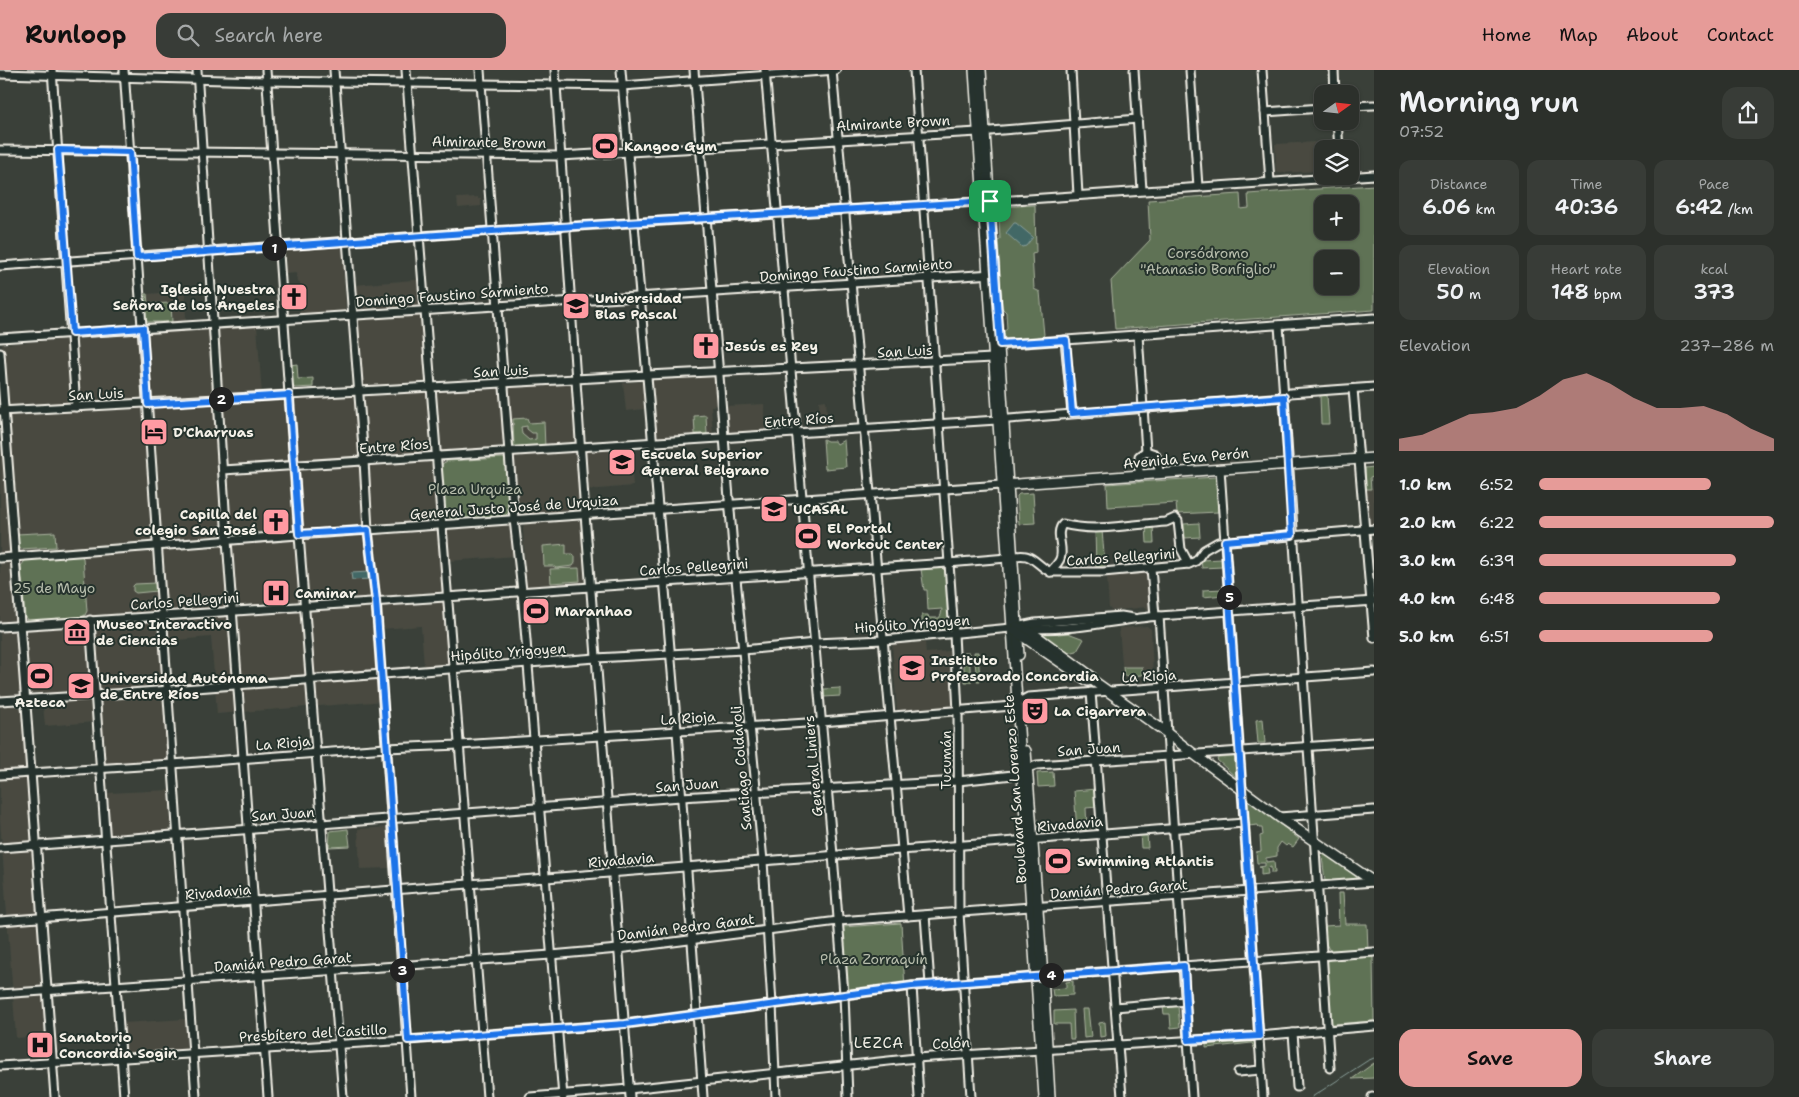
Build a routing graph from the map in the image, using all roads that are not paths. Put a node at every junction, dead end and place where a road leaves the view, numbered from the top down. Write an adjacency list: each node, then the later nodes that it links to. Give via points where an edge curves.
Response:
1 (197, 70): 23 (street)
2 (266, 70): 25 (street)
3 (334, 70): 26 (street)
4 (406, 70): 27 (street)
5 (480, 70): 28 (street)
6 (554, 70): 29 (street)
7 (621, 70): 31 (street)
8 (694, 70): 24 (street, Santiago Coldaroli)
9 (832, 70): 10 (street); 21 (street); 40 (street)
10 (837, 70)
11 (914, 70): 39 (street, Tucumán)
12 (974, 70): 38 (main road)
13 (981, 70): 38 (main road)
14 (1071, 70): 37 (street)
15 (1134, 70): 36 (street)
16 (1190, 70): 57 (street)
17 (1262, 70): 35 (street)
18 (1334, 70): 30 (street)
19 (52, 73): 20 (street); 22 (street); 44 (street)
20 (124, 73): 23 (street); 45 (street)
21 (765, 73): 24 (street); 41 (street, General Liniers)
22 (0, 74)
23 (198, 78): 25 (street); 46 (street)
24 (694, 80): 31 (street); 42 (street, Santiago Coldaroli)
25 (266, 81): 26 (street); 47 (street)
26 (335, 81): 27 (street); 49 (street)
27 (407, 83): 28 (street); 50 (street)
28 (481, 84): 29 (street); 51 (street)
29 (556, 85): 31 (street); 52 (street)
30 (1335, 85)
31 (622, 86): 48 (street)
32 (1374, 105): 33 (street)
33 (1359, 106)
34 (1314, 109): 35 (street)
35 (1265, 112): 56 (street)
36 (1138, 119): 37 (street, Almirante Brown); 58 (street)
37 (1074, 124): 38 (street, Almirante Brown); 59 (street)
38 (981, 131): 39 (street, Almirante Brown); 60 (main road, Boulevard San Lorenzo Este)
39 (918, 134): 40 (street, Almirante Brown); 61 (street, Tucumán)
40 (839, 139): 41 (street, Almirante Brown); 62 (street)
41 (772, 143): 42 (street, Almirante Brown); 63 (street, General Liniers)
42 (700, 148): 48 (street, Almirante Brown); 64 (street, Santiago Coldaroli)
43 (0, 150): 44 (street, Almirante Brown)
44 (58, 150): 45 (street, Almirante Brown); 73 (street)
45 (130, 152): 46 (street, Almirante Brown); 72 (street)
46 (202, 152): 47 (street, Almirante Brown); 71 (street)
47 (272, 152): 49 (street, Almirante Brown); 70 (street)
48 (628, 152): 52 (street, Almirante Brown); 65 (street)
49 (341, 153): 50 (street, Almirante Brown); 69 (street)
50 (413, 154): 51 (street, Almirante Brown); 68 (street)
51 (487, 155): 52 (street, Almirante Brown); 67 (street)
52 (560, 156): 66 (street)
53 (1374, 175): 54 (street)
54 (1359, 176)
55 (1314, 179): 56 (street)
56 (1270, 182): 57 (street)
57 (1198, 187): 58 (street)
58 (1142, 190): 59 (street)
59 (1078, 194): 60 (street)
60 (986, 201): 61 (street); 75 (main road, Boulevard San Lorenzo Este)
61 (923, 205): 62 (street); 76 (street, Tucumán)
62 (845, 210): 63 (street); 77 (street)
63 (777, 214): 64 (street); 78 (street, General Liniers)
64 (705, 218): 65 (street); 79 (street, Santiago Coldaroli)
65 (634, 222): 66 (street); 80 (street)
66 (566, 226): 67 (street); 81 (street)
67 (492, 231): 68 (street); 82 (street)
68 (419, 236): 69 (street); 83 (street)
69 (347, 242): 70 (street); 84 (street)
70 (278, 247): 71 (street); 85 (street)
71 (209, 252): 72 (street); 87 (street)
72 (137, 257): 73 (street); 89 (street)
73 (66, 261): 74 (street); 90 (street)
74 (0, 266)
75 (991, 274): 76 (street, Domingo Faustino Sarmiento); 94 (main road, Boulevard San Lorenzo Este)
76 (928, 278): 77 (street, Domingo Faustino Sarmiento); 96 (street, Tucumán)
77 (852, 282): 78 (street, Domingo Faustino Sarmiento); 97 (street)
78 (784, 286): 79 (street, Domingo Faustino Sarmiento); 98 (street, General Liniers)
79 (711, 291): 80 (street, Domingo Faustino Sarmiento); 99 (street, Santiago Coldaroli)
80 (640, 296): 81 (street, Domingo Faustino Sarmiento); 100 (street)
81 (571, 300): 82 (street, Domingo Faustino Sarmiento); 101 (street)
82 (498, 305): 83 (street, Domingo Faustino Sarmiento); 102 (street)
83 (425, 310): 84 (street, Domingo Faustino Sarmiento); 103 (street)
84 (353, 314): 85 (street, Domingo Faustino Sarmiento); 106 (street)
85 (283, 318): 87 (street, Domingo Faustino Sarmiento); 107 (street)
86 (1374, 318): 88 (street, San Luis)
87 (214, 324): 89 (street, Domingo Faustino Sarmiento); 109 (street)
88 (1279, 325): 91 (street, San Luis); 108 (street)
89 (143, 328): 90 (street, Domingo Faustino Sarmiento); 110 (street)
90 (72, 333): 92 (street, Domingo Faustino Sarmiento); 112 (street)
91 (1138, 335): 93 (street, San Luis); 111 (street)
92 (0, 338)
93 (1066, 340): 94 (street, San Luis); 114 (street)
94 (996, 350): 96 (street, San Luis); 115 (main road, Boulevard San Lorenzo Este)
95 (0, 353): 113 (street)
96 (934, 362): 97 (street, San Luis); 116 (street, Tucumán)
97 (860, 365): 98 (street, San Luis); 117 (street)
98 (791, 368): 99 (street, San Luis); 118 (street, General Liniers)
99 (719, 372): 100 (street, San Luis); 119 (street, Santiago Coldaroli)
100 (648, 375): 101 (street, San Luis); 120 (street)
101 (576, 379): 102 (street, San Luis); 121 (street)
102 (504, 384): 103 (street, San Luis); 122 (street)
103 (430, 387): 106 (street, San Luis); 124 (street)
104 (1374, 387): 105 (street, Entre Ríos)
105 (1353, 389): 108 (street, Entre Ríos, via 1290,392); 126 (street)
106 (359, 391): 107 (street, San Luis); 127 (street)
107 (289, 395): 109 (street, San Luis); 129 (street)
108 (1284, 397): 111 (street, Entre Ríos); 128 (street)
109 (218, 399): 110 (street, San Luis); 131 (street)
110 (148, 404): 112 (street, San Luis); 150 (street)
111 (1143, 407): 114 (street, Entre Ríos); 123 (street)
112 (76, 408): 113 (street, San Luis)
113 (2, 411): 151 (street)
114 (1072, 413): 115 (street, Entre Ríos)
115 (1000, 419): 116 (street, Entre Ríos); 134 (main road, Boulevard San Lorenzo Este)
116 (938, 424): 117 (street, Entre Ríos); 135 (street, Tucumán)
117 (866, 428): 118 (street, Entre Ríos); 136 (street)
118 (796, 433): 119 (street, Entre Ríos); 137 (street, General Liniers)
119 (724, 438): 120 (street, Entre Ríos); 138 (street, Santiago Coldaroli)
120 (654, 442): 121 (street, Entre Ríos); 139 (street)
121 (580, 447): 122 (street, Entre Ríos); 140 (street)
122 (509, 451): 124 (street, Entre Ríos); 141 (street)
123 (1146, 451): 132 (street, via 1155,454); 133 (street, via 1139,456)
124 (436, 456): 127 (street, Entre Ríos); 142 (street)
125 (1374, 458): 126 (main road, Avenida Eva Perón)
126 (1358, 459): 128 (main road, Avenida Eva Perón); 145 (street)
127 (364, 461): 129 (street, Entre Ríos); 144 (street)
128 (1288, 464): 130 (main road, Avenida Eva Perón); 147 (street)
129 (294, 465): 131 (street, Entre Ríos); 146 (street)
130 (1220, 469): 132 (main road, Avenida Eva Perón); 149 (street)
131 (223, 470): 148 (street)
132 (1159, 473): 133 (main road, Avenida Eva Perón)
133 (1139, 476): 134 (main road, Avenida Eva Perón)
134 (1005, 485): 135 (street, General Justo José de Urquiza); 152 (main road, Boulevard San Lorenzo Este)
135 (942, 489): 136 (street, General Justo José de Urquiza); 154 (street, Tucumán)
136 (871, 494): 137 (street, General Justo José de Urquiza); 156 (street)
137 (802, 499): 138 (street, General Justo José de Urquiza); 158 (street, General Liniers)
138 (730, 504): 139 (street, General Justo José de Urquiza); 160 (street, Santiago Coldaroli)
139 (658, 509): 140 (street, General Justo José de Urquiza); 161 (street)
140 (585, 514): 141 (street, General Justo José de Urquiza); 162 (street)
141 (514, 519): 142 (street, General Justo José de Urquiza); 163 (street)
142 (441, 525): 144 (street, General Justo José de Urquiza); 164 (street)
143 (1374, 529): 145 (street, Carlos Pellegrini)
144 (368, 530): 146 (street, General Justo José de Urquiza); 165 (street)
145 (1365, 530): 147 (street, Carlos Pellegrini); 166 (street)
146 (299, 534): 148 (street, General Justo José de Urquiza); 167 (street)
147 (1292, 535): 149 (street, Carlos Pellegrini); 168 (street)
148 (227, 540): 150 (street, General Justo José de Urquiza); 169 (street)
149 (1225, 541): 155 (street, Carlos Pellegrini, via 1204,550 1196,561); 170 (street)
150 (156, 546): 151 (street, General Justo José de Urquiza); 171 (street)
151 (15, 556): 153 (street, General Justo José de Urquiza); 174 (street)
152 (1011, 557): 154 (street, Carlos Pellegrini); 159 (street, Carlos Pellegrini, via 1029,556); 176 (main road, Boulevard San Lorenzo Este)
153 (0, 558)
154 (948, 562): 156 (street, Carlos Pellegrini); 177 (street, Tucumán)
155 (1189, 564): 157 (street, Carlos Pellegrini); 159 (street, via 1181,549 1175,518 1166,522 1100,527 1077,528 1063,524 1059,531 1060,560)
156 (878, 567): 158 (street, Carlos Pellegrini); 179 (street)
157 (1151, 568): 159 (street, Carlos Pellegrini); 172 (street)
158 (809, 572): 160 (street, Carlos Pellegrini); 180 (street, General Liniers)
159 (1050, 572)
160 (736, 577): 161 (street, Carlos Pellegrini); 181 (street, Santiago Coldaroli)
161 (664, 582): 162 (street, Carlos Pellegrini); 182 (street)
162 (591, 587): 163 (street, Carlos Pellegrini); 183 (street)
163 (522, 591): 164 (street, Carlos Pellegrini); 184 (street)
164 (448, 596): 165 (street, Carlos Pellegrini); 185 (street)
165 (376, 601): 167 (street, Carlos Pellegrini); 187 (street)
166 (1373, 601): 168 (street, Hipólito Yrigoyen); 178 (street)
167 (305, 606): 169 (street, Carlos Pellegrini); 189 (street)
168 (1299, 607): 170 (street, Hipólito Yrigoyen); 188 (street)
169 (233, 611): 171 (street, Carlos Pellegrini); 191 (street)
170 (1230, 611): 172 (street, Hipólito Yrigoyen); 190 (street)
171 (162, 615): 173 (street, Carlos Pellegrini); 193 (street)
172 (1157, 616): 176 (street, Hipólito Yrigoyen, via 1092,626); 192 (street)
173 (90, 620): 174 (street, Carlos Pellegrini); 196 (street)
174 (20, 625): 175 (street, Carlos Pellegrini); 197 (street)
175 (0, 627)
176 (1015, 629): 177 (street, Hipólito Yrigoyen); 194 (main road, via 1034,634); 199 (main road, Boulevard San Lorenzo Este)
177 (954, 634): 179 (street, Hipólito Yrigoyen); 200 (street, Tucumán)
178 (1374, 638)
179 (884, 640): 180 (street, Hipólito Yrigoyen); 201 (street)
180 (814, 643): 181 (street, Hipólito Yrigoyen); 202 (street, General Liniers)
181 (743, 650): 182 (street, Hipólito Yrigoyen); 203 (street, Santiago Coldaroli)
182 (670, 654): 183 (street, Hipólito Yrigoyen); 204 (street)
183 (596, 658): 184 (street, Hipólito Yrigoyen); 206 (street)
184 (527, 664): 185 (street, Hipólito Yrigoyen); 207 (street)
185 (453, 669): 187 (street, Hipólito Yrigoyen); 209 (street)
186 (1374, 672): 188 (street, La Rioja)
187 (380, 674): 189 (street, Hipólito Yrigoyen); 211 (street)
188 (1304, 677): 190 (street, La Rioja); 210 (street)
189 (310, 680): 191 (street, Hipólito Yrigoyen); 213 (street)
190 (1235, 682): 192 (street, La Rioja); 212 (street)
191 (238, 685): 193 (street, Hipólito Yrigoyen); 216 (street)
192 (1164, 688): 194 (street, La Rioja); 205 (street)
193 (167, 690): 196 (street, Hipólito Yrigoyen); 218 (street)
194 (1107, 691): 195 (street, La Rioja); 205 (main road)
195 (1091, 692): 199 (street, La Rioja, via 1028,697); 217 (street)
196 (95, 695): 197 (street, Hipólito Yrigoyen); 219 (street)
197 (24, 699): 198 (street, Hipólito Yrigoyen); 221 (street)
198 (0, 701)
199 (1020, 702): 200 (street, La Rioja, via 1012,706); 220 (main road, Boulevard San Lorenzo Este)
200 (958, 712): 201 (street, La Rioja); 223 (street, Tucumán)
201 (892, 717): 202 (street, La Rioja); 224 (street)
202 (822, 722): 203 (street, La Rioja); 225 (street, General Liniers)
203 (750, 727): 204 (street, La Rioja); 227 (street, Santiago Coldaroli)
204 (677, 732): 206 (street, La Rioja); 228 (street)
205 (1167, 732): 214 (main road); 215 (street)
206 (602, 736): 207 (street, La Rioja); 229 (street)
207 (534, 740): 209 (street, La Rioja); 230 (street)
208 (1374, 742): 210 (street, San Juan)
209 (459, 745): 211 (street, La Rioja); 232 (street)
210 (1308, 747): 212 (street, San Juan); 233 (street)
211 (386, 748): 213 (street, La Rioja); 235 (street)
212 (1240, 752): 214 (street, San Juan); 226 (street)
213 (316, 753): 216 (street, La Rioja); 237 (street)
214 (1195, 755): 215 (street, San Juan); 226 (main road)
215 (1169, 757): 217 (street, San Juan); 238 (street)
216 (243, 758): 218 (street, La Rioja); 239 (street)
217 (1096, 761): 220 (street, San Juan, via 1037,765); 240 (street)
218 (172, 764): 219 (street, La Rioja); 241 (street)
219 (101, 768): 221 (street, La Rioja); 242 (street)
220 (1025, 771): 223 (street, San Juan); 243 (main road, Boulevard San Lorenzo Este)
221 (30, 773): 222 (street, La Rioja); 245 (street)
222 (0, 775)
223 (958, 781): 224 (street, San Juan); 246 (street, Tucumán)
224 (898, 784): 225 (street, San Juan); 248 (street)
225 (827, 789): 227 (street, San Juan); 249 (street, General Liniers)
226 (1242, 790): 234 (main road); 236 (street)
227 (756, 793): 228 (street, San Juan); 250 (street, Santiago Coldaroli)
228 (681, 797): 229 (street, San Juan); 251 (street)
229 (607, 803): 230 (street, San Juan); 252 (street)
230 (538, 808): 232 (street, San Juan); 253 (street)
231 (1374, 810): 233 (street)
232 (465, 814): 235 (street, San Juan); 255 (street)
233 (1313, 814): 234 (street); 244 (street)
234 (1279, 817): 244 (main road)
235 (392, 819): 237 (street, San Juan); 257 (street)
236 (1244, 823): 238 (street, Rivadavia); 258 (street)
237 (322, 824): 239 (street, San Juan); 259 (street)
238 (1174, 828): 240 (street, Rivadavia); 260 (street)
239 (248, 830): 241 (street, San Juan); 261 (street)
240 (1103, 834): 243 (street, Rivadavia); 262 (street)
241 (177, 835): 242 (street, San Juan); 263 (street)
242 (106, 840): 245 (street, San Juan); 265 (street)
243 (1030, 840): 246 (street, Rivadavia); 264 (main road, Boulevard San Lorenzo Este)
244 (1314, 840): 254 (main road); 256 (street)
245 (36, 845): 247 (street, San Juan); 268 (street)
246 (958, 845): 248 (street, Rivadavia); 266 (street, Tucumán)
247 (0, 848)
248 (902, 850): 249 (street, Rivadavia); 269 (street)
249 (833, 855): 250 (street, Rivadavia); 270 (street, General Liniers)
250 (763, 861): 251 (street, Rivadavia); 272 (street, Santiago Coldaroli)
251 (686, 867): 252 (street, Rivadavia); 273 (street)
252 (613, 873): 253 (street, Rivadavia); 274 (street)
253 (545, 878): 255 (street, Rivadavia); 276 (street)
254 (1374, 882): 256 (street, Damián Pedro Garat)
255 (470, 884): 257 (street, Rivadavia); 278 (street)
256 (1318, 886): 258 (street, Damián Pedro Garat); 277 (street)
257 (396, 890): 259 (street, Rivadavia); 280 (street)
258 (1249, 892): 260 (street, Damián Pedro Garat); 279 (street)
259 (328, 896): 261 (street, Rivadavia); 282 (street)
260 (1178, 897): 262 (street, Damián Pedro Garat); 281 (street)
261 (253, 901): 263 (street, Rivadavia); 284 (street)
262 (1108, 902): 264 (street, Damián Pedro Garat); 283 (street)
263 (182, 907): 265 (street, Rivadavia); 286 (street)
264 (1034, 907): 266 (street, Damián Pedro Garat); 285 (main road, Boulevard San Lorenzo Este)
265 (111, 913): 268 (street, Rivadavia); 289 (street)
266 (959, 913): 267 (street, Damián Pedro Garat); 287 (street, Tucumán)
267 (926, 915): 269 (street, Damián Pedro Garat); 288 (street)
268 (41, 916): 271 (street, Rivadavia); 291 (street)
269 (908, 916): 270 (street, Damián Pedro Garat)
270 (838, 920): 272 (street, Damián Pedro Garat); 293 (street, General Liniers)
271 (0, 921)
272 (767, 930): 273 (street, Damián Pedro Garat); 295 (street, Santiago Coldaroli)
273 (692, 940): 274 (street, Damián Pedro Garat); 297 (street)
274 (618, 949): 276 (street, Damián Pedro Garat); 298 (street)
275 (1374, 952): 277 (street, Presbítero del Castillo)
276 (552, 955): 278 (street, Damián Pedro Garat); 300 (street)
277 (1322, 956): 279 (street, Presbítero del Castillo); 301 (street)
278 (476, 960): 280 (street, Damián Pedro Garat); 303 (street)
279 (1254, 961): 281 (street, Presbítero del Castillo); 304 (street)
280 (402, 966): 282 (street, Damián Pedro Garat); 305 (street)
281 (1184, 966): 283 (street, Presbítero del Castillo); 294 (street)
282 (333, 971): 284 (street, Damián Pedro Garat); 307 (street)
283 (1113, 971): 285 (street, Presbítero del Castillo); 296 (street)
284 (258, 976): 286 (street, Damián Pedro Garat); 309 (street)
285 (1040, 977): 287 (street, Presbítero del Castillo); 310 (main road, Boulevard San Lorenzo Este)
286 (187, 981): 289 (street, Damián Pedro Garat); 311 (street)
287 (963, 981): 288 (street, Presbítero del Castillo); 312 (street, Tucumán)
288 (930, 984): 290 (street, Presbítero del Castillo)
289 (116, 986): 291 (street, Damián Pedro Garat); 314 (street)
290 (912, 986): 293 (street, Presbítero del Castillo); 313 (street)
291 (46, 990): 292 (street, Damián Pedro Garat); 315 (street)
292 (0, 994)
293 (844, 994): 295 (street, Presbítero del Castillo); 316 (street, General Liniers)
294 (1186, 1001): 296 (street); 306 (street)
295 (772, 1004): 297 (street, Presbítero del Castillo); 320 (street, Santiago Coldaroli)
296 (1115, 1006): 308 (street)
297 (698, 1014): 298 (street, Presbítero del Castillo); 322 (street)
298 (625, 1024): 300 (street, Presbítero del Castillo); 324 (street)
299 (1374, 1026): 301 (street, Colón)
300 (558, 1030): 303 (street, Presbítero del Castillo); 325 (street)
301 (1327, 1030): 302 (street, Colón); 318 (street)
302 (1292, 1033): 304 (street, Colón); 323 (street)
303 (482, 1035): 305 (street, Presbítero del Castillo); 332 (street)
304 (1259, 1036): 306 (street, Colón); 319 (street)
305 (408, 1040): 307 (street, Presbítero del Castillo); 331 (street)
306 (1188, 1040): 308 (street, Colón); 343 (street)
307 (339, 1044): 309 (street, Presbítero del Castillo); 330 (street)
308 (1118, 1045): 310 (street, Colón); 342 (street)
309 (264, 1048): 311 (street, Presbítero del Castillo); 329 (street)
310 (1044, 1048): 312 (street, Colón); 340 (main road, Boulevard San Lorenzo Este); 341 (main road, Boulevard San Lorenzo Este)
311 (193, 1053): 314 (street, Presbítero del Castillo); 328 (street)
312 (968, 1055): 313 (street, Colón); 339 (street, Tucumán)
313 (916, 1058): 316 (street, Colón); 338 (street)
314 (121, 1059): 315 (street, Presbítero del Castillo); 327 (street)
315 (52, 1063): 317 (street, Presbítero del Castillo); 326 (street)
316 (846, 1065): 320 (street, Colón); 337 (street, General Liniers)
317 (0, 1066)
318 (1330, 1068)
319 (1261, 1070): 321 (street); 344 (street)
320 (775, 1072): 322 (street, Colón); 336 (street, Santiago Coldaroli)
321 (1238, 1072)
322 (702, 1081): 324 (street, Colón); 335 (street)
323 (1297, 1088)
324 (630, 1089): 325 (street, Colón); 334 (street)
325 (563, 1096): 333 (street, Colón)
326 (55, 1097)
327 (124, 1097)
328 (196, 1097)
329 (268, 1097)
330 (343, 1097)
331 (411, 1097)
332 (488, 1097)
333 (530, 1097)
334 (630, 1097)
335 (703, 1097)
336 (776, 1097)
337 (848, 1097)
338 (919, 1097)
339 (971, 1097)
340 (1044, 1097)
341 (1050, 1097)
342 (1122, 1097)
343 (1192, 1097)
344 (1263, 1097)

